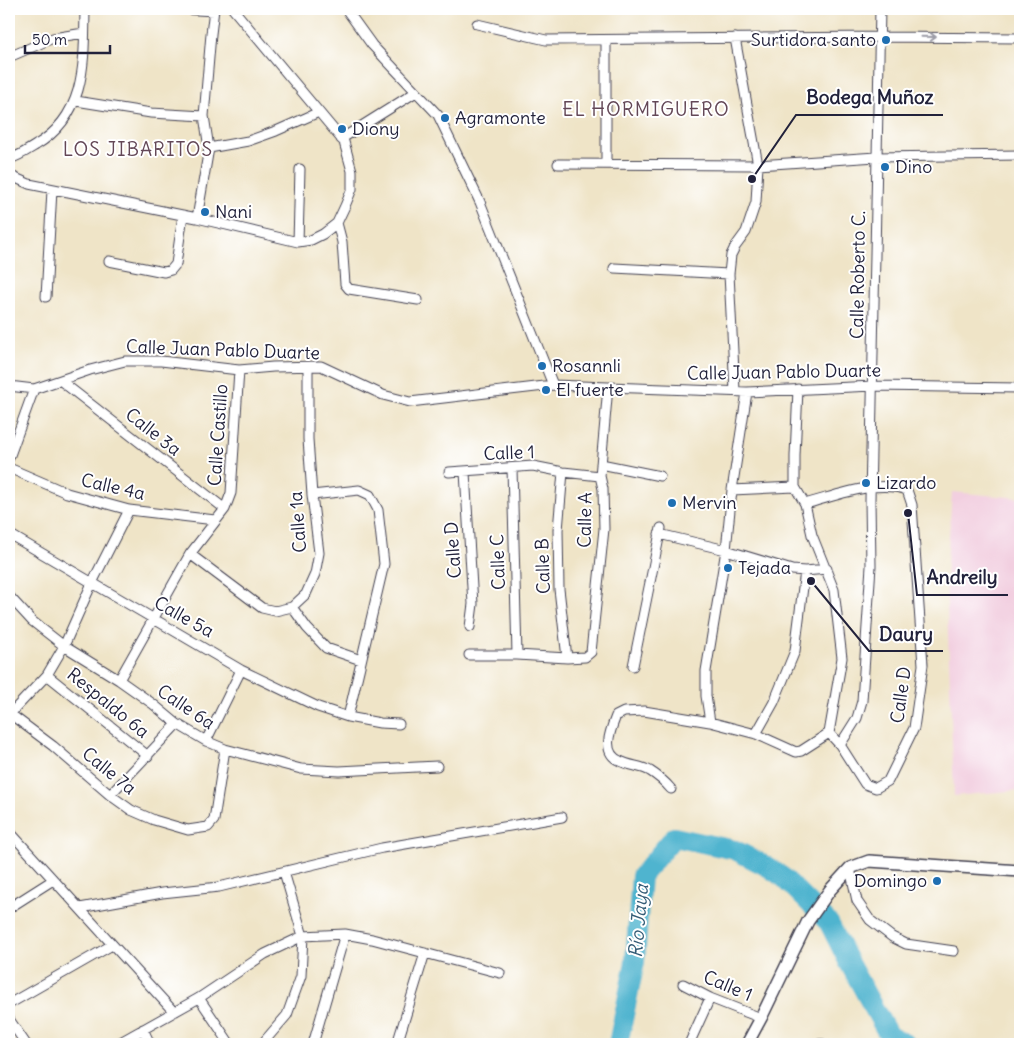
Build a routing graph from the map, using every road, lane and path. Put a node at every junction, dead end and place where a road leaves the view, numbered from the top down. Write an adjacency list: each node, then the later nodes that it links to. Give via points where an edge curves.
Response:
1 (85, 9): 8 (street)
2 (180, 9): 6 (street)
3 (233, 9): 16 (street)
4 (346, 9): 14 (street, via 372,45)
5 (880, 9): 9 (street, Calle Roberto C.)
6 (214, 10): 17 (street)
7 (477, 24): 12 (street, via 546,40)
8 (84, 33): 13 (street, via 53,38); 15 (street, via 84,68)
9 (880, 37): 10 (street); 11 (street, one-way to 11); 21 (street, Calle Roberto C.)
10 (735, 38): 12 (street); 25 (street)
11 (1020, 38)
12 (606, 40): 24 (street)
13 (9, 57)
14 (416, 92): 18 (street); 41 (street, via 438,115 480,202)
15 (76, 101): 17 (street); 22 (street, via 46,139)
16 (319, 112): 18 (street); 19 (street, via 248,141)
17 (204, 116): 19 (street)
18 (341, 139): 31 (street, via 352,171 352,189)
19 (209, 148): 30 (street)
20 (1020, 155): 21 (street)
21 (876, 157): 25 (street); 43 (street, Calle Roberto C.)
22 (9, 159)
23 (558, 164): 24 (street)
24 (606, 164): 25 (street)
25 (758, 164): 35 (street, via 756,202 746,232 734,247)
26 (300, 169): 32 (street)
27 (9, 175): 28 (street)
28 (52, 190): 29 (street); 36 (street)
29 (184, 215): 30 (street); 33 (street, via 176,264 171,270 164,272)
30 (197, 218): 32 (street)
31 (337, 224): 32 (street, via 312,240); 37 (street, via 342,242 345,284 349,289)
32 (298, 242)
33 (109, 261)
34 (614, 268): 35 (street)
35 (729, 274): 48 (street)
36 (46, 296)
37 (418, 300)
38 (308, 367): 39 (street, Calle Juan Pablo Duarte); 41 (street, Calle Juan Pablo Duarte, via 321,366 383,395 410,402); 62 (street, Calle 1a)
39 (239, 370): 40 (street, Calle Juan Pablo Duarte, via 161,361 125,361); 64 (street, Calle Castillo, via 231,493)
40 (61, 381): 46 (street, Calle Juan Pablo Duarte); 64 (street, Calle 3a)
41 (553, 385): 44 (street, Calle Juan Pablo Duarte)
42 (9, 386): 46 (street)
43 (873, 386): 45 (street, Calle Juan Pablo Duarte); 47 (street, Calle Juan Pablo Duarte); 60 (street, Calle Roberto C.)
44 (608, 387): 48 (street, Calle Juan Pablo Duarte); 51 (street, Calle A)
45 (1020, 388)
46 (34, 389): 50 (street)
47 (798, 389): 49 (street, Calle Juan Pablo Duarte); 59 (street)
48 (735, 391): 49 (street, Calle Juan Pablo Duarte)
49 (746, 392): 61 (street)
50 (9, 458)
51 (601, 464): 57 (street, Calle A); 58 (street)
52 (9, 468): 65 (street, Calle 4a, via 68,493)
53 (512, 468): 55 (street, Calle 1); 56 (street, Calle 1, via 533,466); 79 (street, Calle C)
54 (448, 472): 55 (street, Calle 1)
55 (465, 472): 76 (street, Calle D, via 473,604)
56 (563, 472): 57 (street, Calle 1); 80 (street, Calle B, via 558,530 559,579)
57 (600, 476): 80 (street, Calle A, via 604,529 591,652 585,657)
58 (660, 476)
59 (796, 487): 61 (street); 63 (street)
60 (872, 487): 63 (street, Calle D); 94 (street, Calle Roberto C., via 862,701 857,718); 94 (street, Calle D, via 896,486 907,490 912,505 922,665 914,728 888,781 876,788 865,784)
61 (732, 490): 68 (street)
62 (312, 495): 74 (street, Calle 1a, via 319,553 315,574 306,594); 81 (street, via 359,490 370,495 378,510 384,564)
63 (805, 504): 70 (street, via 812,535)
64 (225, 509): 66 (street, Calle Castillo)
65 (129, 510): 66 (street, Calle 4a); 72 (street)
66 (215, 520): 69 (street, Calle Castillo)
67 (9, 534): 72 (street, Calle 5a)
68 (726, 550): 71 (street); 82 (street, via 660,531); 88 (street, via 706,671)
69 (190, 554): 74 (street, via 262,608 276,611); 75 (street, Calle Castillo)
70 (827, 570): 71 (street); 91 (street, via 834,590 842,658)
71 (805, 571): 92 (street, via 795,651 774,702)
72 (92, 583): 75 (street, Calle 5a); 77 (street)
73 (9, 596): 77 (street, Calle 6a, via 32,621)
74 (292, 606): 81 (street, via 326,648)
75 (154, 619): 83 (street, Calle 5a); 85 (street, Calle Castillo)
76 (470, 627)
77 (64, 646): 84 (street); 85 (street, Calle 6a)
78 (469, 654): 79 (street)
79 (516, 655): 80 (street)
80 (567, 658)
81 (361, 660): 87 (street)
82 (633, 666)
83 (241, 670): 87 (street, Calle 5a); 93 (street)
84 (47, 674): 86 (street); 96 (street, Respaldo 6a)
85 (119, 680): 89 (street, Calle 6a)
86 (9, 714): 99 (street, Calle 7a, via 53,746)
87 (348, 718): 90 (street, Calle 5a)
88 (710, 722): 92 (street); 98 (street, via 644,711 624,712 616,716 609,740 611,755 621,762 651,772)
89 (177, 724): 93 (street, Calle 6a); 96 (street)
90 (399, 724)
91 (829, 733): 92 (street, via 796,752); 94 (street)
92 (756, 734)
93 (206, 741): 95 (street, Calle 6a)
94 (840, 745)
95 (225, 750): 97 (street, Calle 6a, via 301,769 339,771); 99 (street, Calle 7a, via 214,820 208,827 188,830 154,820 131,810)
96 (148, 756): 99 (street)
97 (437, 766)
98 (671, 789)
99 (110, 795)
100 (562, 817): 104 (street, via 382,848)
101 (9, 831): 105 (street)
102 (850, 868): 103 (street, via 869,861); 111 (street, via 857,901 870,920 906,944); 119 (street, via 808,921)
103 (1020, 871)
104 (284, 872): 107 (street, via 219,888 162,893); 109 (street)
105 (53, 880): 106 (street); 107 (street)
106 (9, 908)
107 (80, 908): 110 (street)
108 (345, 934): 109 (street); 112 (street); 127 (street)
109 (303, 936): 115 (street, via 265,954); 126 (street, via 301,976 287,1015)
110 (112, 945): 117 (street); 118 (street)
111 (954, 951)
112 (425, 953): 113 (street); 128 (street)
113 (500, 973)
114 (683, 984): 116 (street, Calle 1)
115 (199, 998): 118 (street); 125 (street)
116 (710, 998): 119 (street, Calle 1); 129 (street)
117 (9, 1004)
118 (174, 1012): 121 (street)
119 (761, 1018): 130 (street)
120 (9, 1019): 122 (street)
121 (143, 1029): 123 (street); 124 (street)
122 (26, 1044)
123 (117, 1044)
124 (150, 1044)
125 (230, 1044)
126 (262, 1044)
127 (313, 1044)
128 (397, 1044)
129 (689, 1044)
130 (747, 1044)

